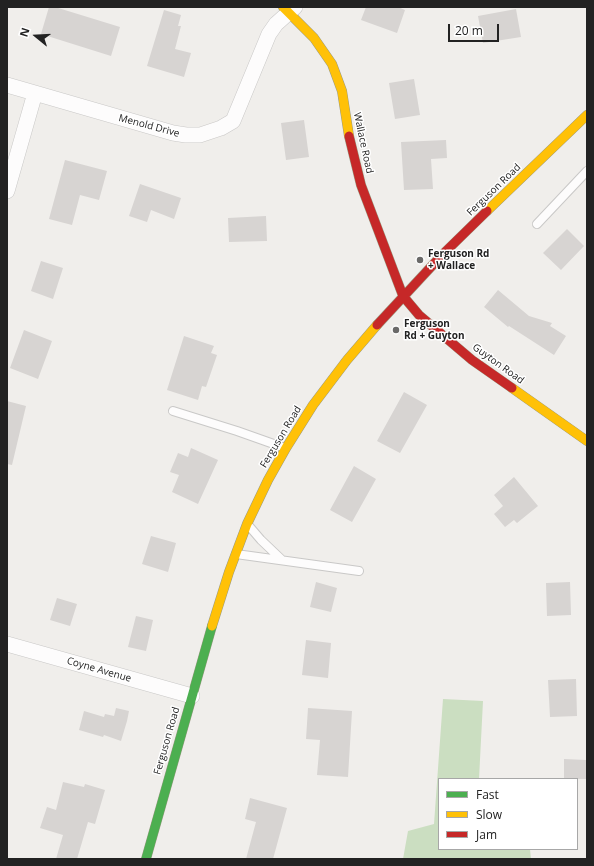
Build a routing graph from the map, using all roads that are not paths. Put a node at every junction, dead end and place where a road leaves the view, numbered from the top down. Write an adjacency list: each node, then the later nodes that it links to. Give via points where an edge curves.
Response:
1 (289, 9): 3 (street, Menold Drive, via 269,34 233,121 222,128 200,135 173,133); 8 (street, Wallace Road, via 332,64 342,91 348,131 361,185)
2 (7, 85): 3 (street, Menold Drive)
3 (35, 93): 6 (street)
4 (587, 115): 8 (street, Ferguson Road)
5 (587, 171): 7 (lane)
6 (7, 191)
7 (537, 224)
8 (403, 296): 10 (street, Guyton Road, via 419,316 472,360); 11 (street, Ferguson Road, via 347,360 313,405)
9 (173, 411): 11 (lane)
10 (587, 442)
11 (286, 448): 12 (street, Ferguson Road)
12 (248, 524): 13 (street, Ferguson Road); 14 (lane)
13 (236, 554): 14 (lane); 17 (street, Ferguson Road, via 210,631)
14 (282, 560): 15 (lane)
15 (359, 571)
16 (7, 644): 17 (street, Coyne Avenue)
17 (192, 696): 18 (street, Ferguson Road)
18 (146, 859)

